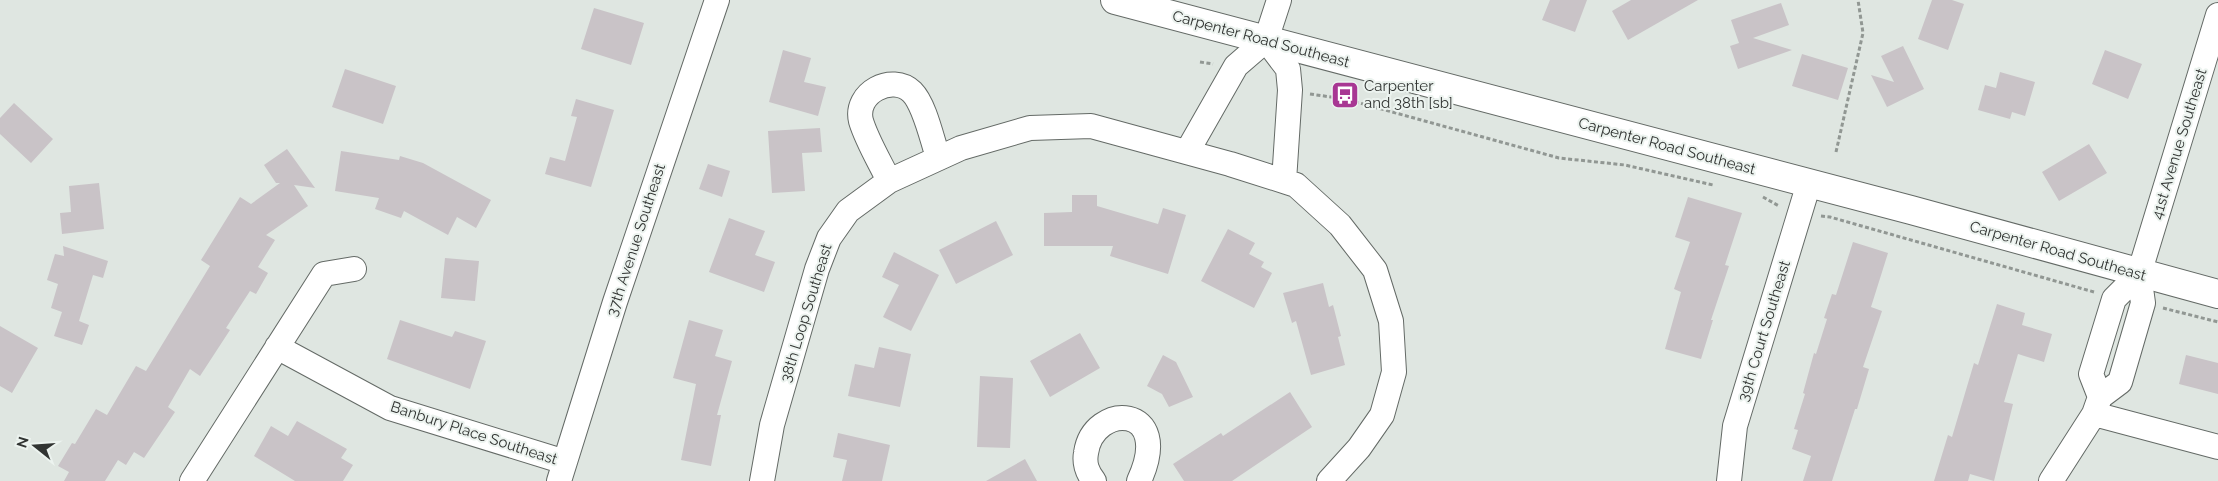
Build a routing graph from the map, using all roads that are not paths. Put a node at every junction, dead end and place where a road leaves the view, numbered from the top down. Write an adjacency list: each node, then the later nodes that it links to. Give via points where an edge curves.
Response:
1 (717, 0): 17 (street, 37th Avenue Southeast, via 615,302)
2 (1115, 0): 5 (street, Carpenter Road Southeast)
3 (1279, 0): 5 (street)
4 (2218, 15): 12 (street, 41st Avenue Southeast)
5 (1266, 40): 6 (street, via 1236,66); 9 (street, via 1288,69 1290,90); 10 (street, Carpenter Road Southeast)
6 (1187, 152): 7 (street, 38th Loop Southeast, via 1091,126 1030,128); 9 (street, 38th Loop Southeast)
7 (938, 157): 8 (street, 38th Loop Southeast); 8 (street, via 912,92 889,84 877,88 861,107 861,120)
8 (889, 181): 19 (street, 38th Loop Southeast, via 848,211 829,238 772,425)
9 (1284, 181): 22 (street, 38th Loop Southeast, via 1296,185 1340,225 1375,270 1391,321 1394,372 1382,415 1359,448)
10 (1809, 183): 12 (street, Carpenter Road Southeast); 23 (street, 39th Court Southeast, via 1735,426)
11 (354, 269): 14 (street, via 324,274)
12 (2139, 274): 13 (street, Carpenter Road Southeast); 15 (street, 41st Avenue Southeast, via 2142,303 2120,382); 15 (street, 41st Avenue Southeast, via 2114,299 2091,374)
13 (2218, 294)
14 (277, 347): 17 (street, Banbury Place Southeast, via 390,408); 18 (street)
15 (2097, 406): 16 (street); 24 (street, 41st Avenue Southeast)
16 (2218, 446)
17 (562, 472)
18 (192, 481)
19 (762, 481)
20 (1094, 481): 21 (street, via 1086,466 1086,446 1098,428 1119,418 1136,422 1148,435 1149,452)
21 (1139, 481)
22 (1329, 481)
23 (1729, 481)
24 (2051, 481)

